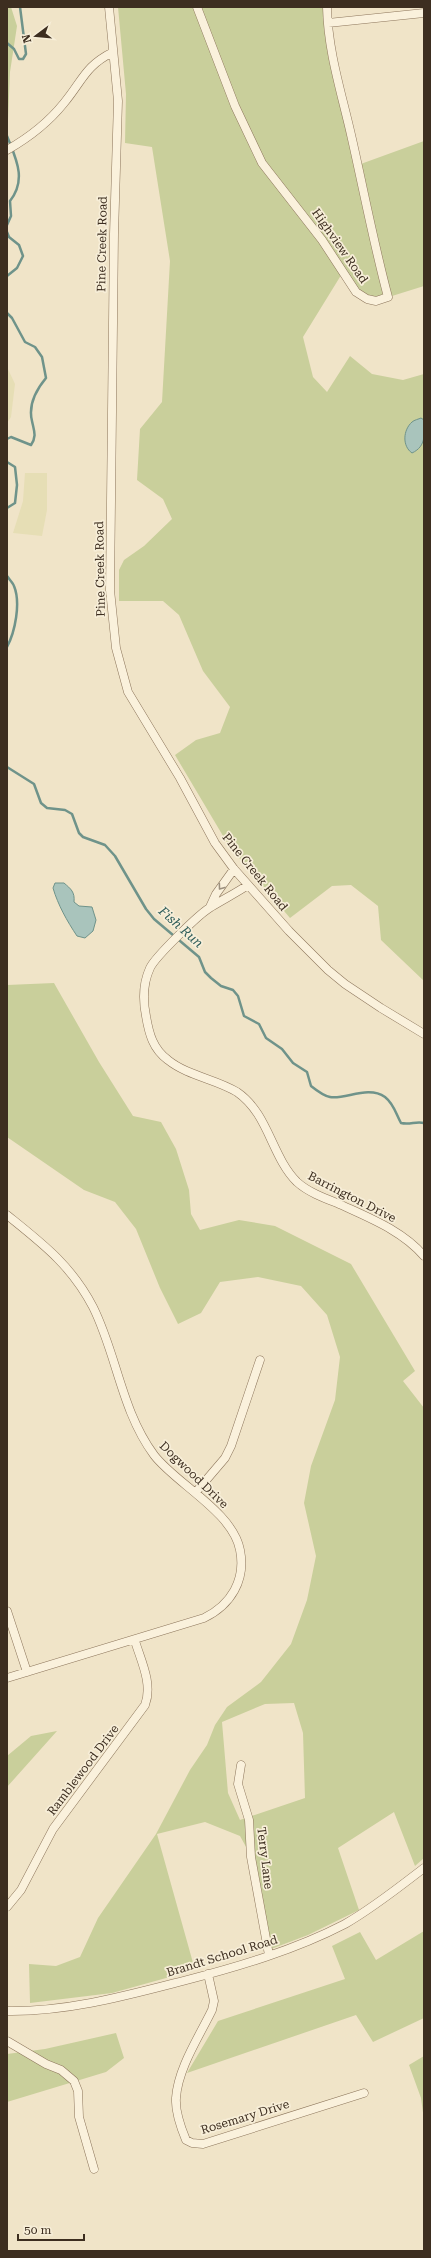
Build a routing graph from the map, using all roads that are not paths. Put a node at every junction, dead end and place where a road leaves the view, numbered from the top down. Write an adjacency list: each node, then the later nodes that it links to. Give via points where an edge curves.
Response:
1 (110, 7): 6 (street, Pine Creek Road)
2 (197, 7): 5 (street, Highview Road, via 234,106 262,163 322,240 356,292 376,301 388,297 335,75)
3 (327, 7): 5 (street, Highview Road)
4 (424, 13): 5 (street)
5 (328, 23)
6 (113, 52): 7 (street, via 88,68 67,99 40,129); 8 (street, Pine Creek Road, via 118,101 118,142 114,204 110,590 116,648 128,692 180,778 215,843)
7 (7, 150)
8 (234, 869): 9 (street, Pine Creek Road); 10 (street, Barrington Drive, one-way to 10)
9 (248, 885): 10 (street, Barrington Drive); 11 (street, Pine Creek Road, via 289,931 344,984)
10 (210, 907): 13 (street, Barrington Drive, via 150,967 145,985 145,1002 147,1026 154,1045 178,1067 236,1092 246,1100 262,1120 281,1161 298,1183 323,1198 385,1226 404,1238)
11 (424, 1034)
12 (7, 1215): 15 (street, Dogwood Drive, via 38,1238 76,1279 100,1324 137,1430 155,1456)
13 (424, 1256)
14 (260, 1360): 15 (street, via 231,1446)
15 (196, 1492): 17 (street, Dogwood Drive, via 235,1535 242,1563 235,1592 216,1612 204,1618)
16 (7, 1611): 18 (street)
17 (135, 1641): 18 (street, Dogwood Drive); 22 (street, Ramblewood Drive, via 148,1684 145,1705 50,1832 21,1890)
18 (27, 1672): 19 (street, Dogwood Drive)
19 (7, 1678)
20 (241, 1765): 23 (street, Terry Lane, via 238,1784 248,1820 251,1857)
21 (424, 1868): 23 (street, Brandt School Road, via 356,1917)
22 (7, 1907)
23 (269, 1955): 24 (street, Brandt School Road)
24 (208, 1974): 25 (street, Brandt School Road, via 92,2003); 27 (street, Rosemary Drive, via 214,2001 212,2010 181,2076 176,2099 186,2140 203,2144)
25 (7, 2010)
26 (7, 2041): 28 (street, via 61,2070 74,2081 78,2091 79,2117)
27 (364, 2093)
28 (94, 2169)

